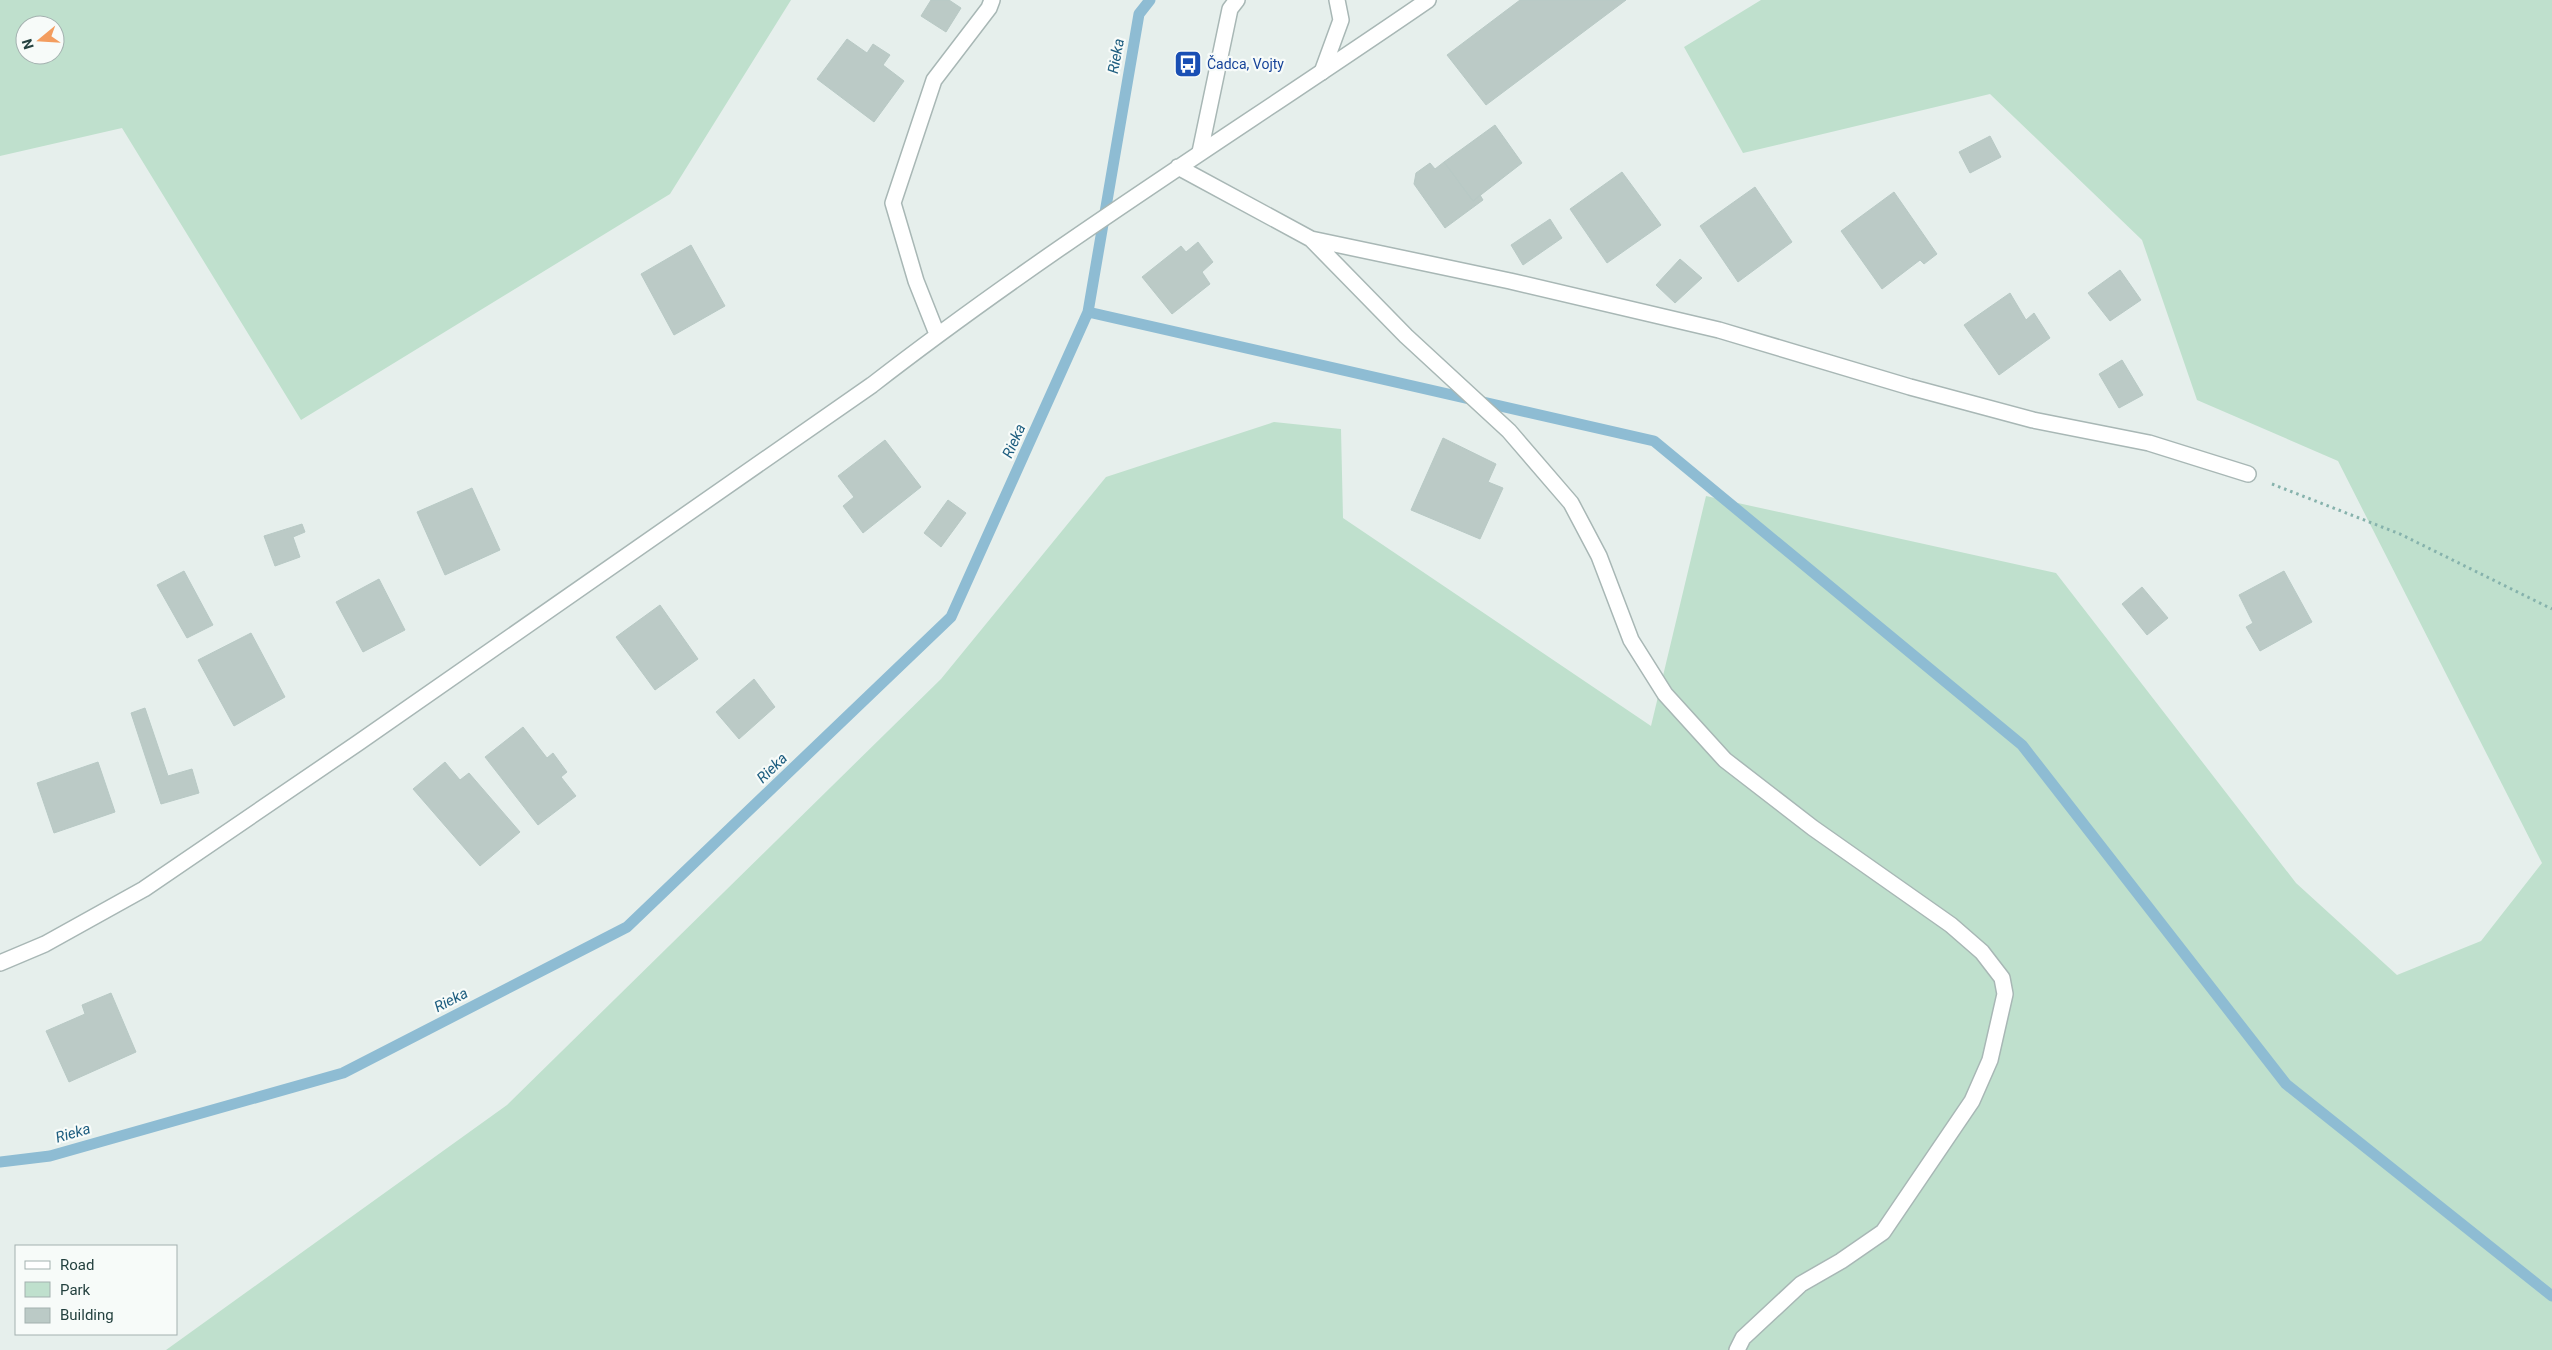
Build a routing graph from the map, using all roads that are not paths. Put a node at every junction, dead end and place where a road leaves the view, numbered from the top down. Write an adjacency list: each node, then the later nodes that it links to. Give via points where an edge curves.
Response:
1 (992, 0): 9 (street, via 934,80 893,203 916,281)
2 (1237, 0): 6 (street, via 1230,9)
3 (1337, 0): 5 (street, via 1341,20)
4 (1428, 0): 5 (street)
5 (1322, 72): 6 (street)
6 (1200, 152): 7 (street)
7 (1178, 167): 8 (street); 9 (street)
8 (1311, 239): 10 (street, via 1719,330 2033,420 2149,443); 12 (street, via 1406,336 1509,431 1571,503 1599,556 1631,640 1665,694 1725,760 1814,828 1951,924 1982,952 2002,978 2005,994 1990,1060 1972,1101 1883,1232 1801,1284 1743,1338)
9 (937, 334): 11 (street, via 872,385 144,889 45,944)
10 (2248, 474)
11 (0, 963)
12 (1738, 1350)

